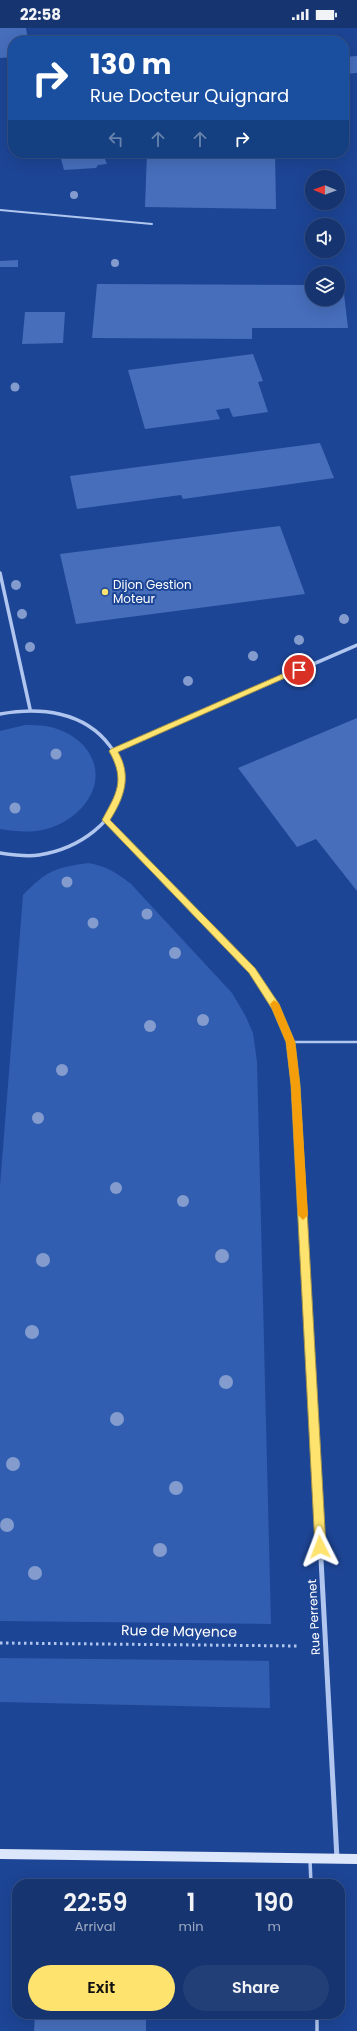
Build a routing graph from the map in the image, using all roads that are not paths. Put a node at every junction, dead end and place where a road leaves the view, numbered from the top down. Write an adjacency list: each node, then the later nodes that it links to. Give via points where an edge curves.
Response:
1 (0, 210): 2 (lane)
2 (152, 224)
3 (0, 573): 5 (street)
4 (357, 645): 7 (street)
5 (30, 710): 6 (street); 7 (street, via 59,712 86,723 107,740)
6 (0, 714)
7 (113, 751): 8 (street, via 119,761 122,781 117,802)
8 (106, 820): 9 (street, via 87,837 63,849 36,855); 10 (street, Rue Perrenet, via 252,971 276,1007)
9 (0, 853)
10 (290, 1042): 11 (lane); 14 (street, Rue Perrenet, via 296,1085)
11 (357, 1042)
12 (0, 1854): 13 (main road)
13 (310, 1858): 14 (main road); 16 (lane)
14 (337, 1859): 15 (main road)
15 (357, 1859)
16 (311, 1879)
17 (317, 2019): 18 (lane)
18 (317, 2031)

